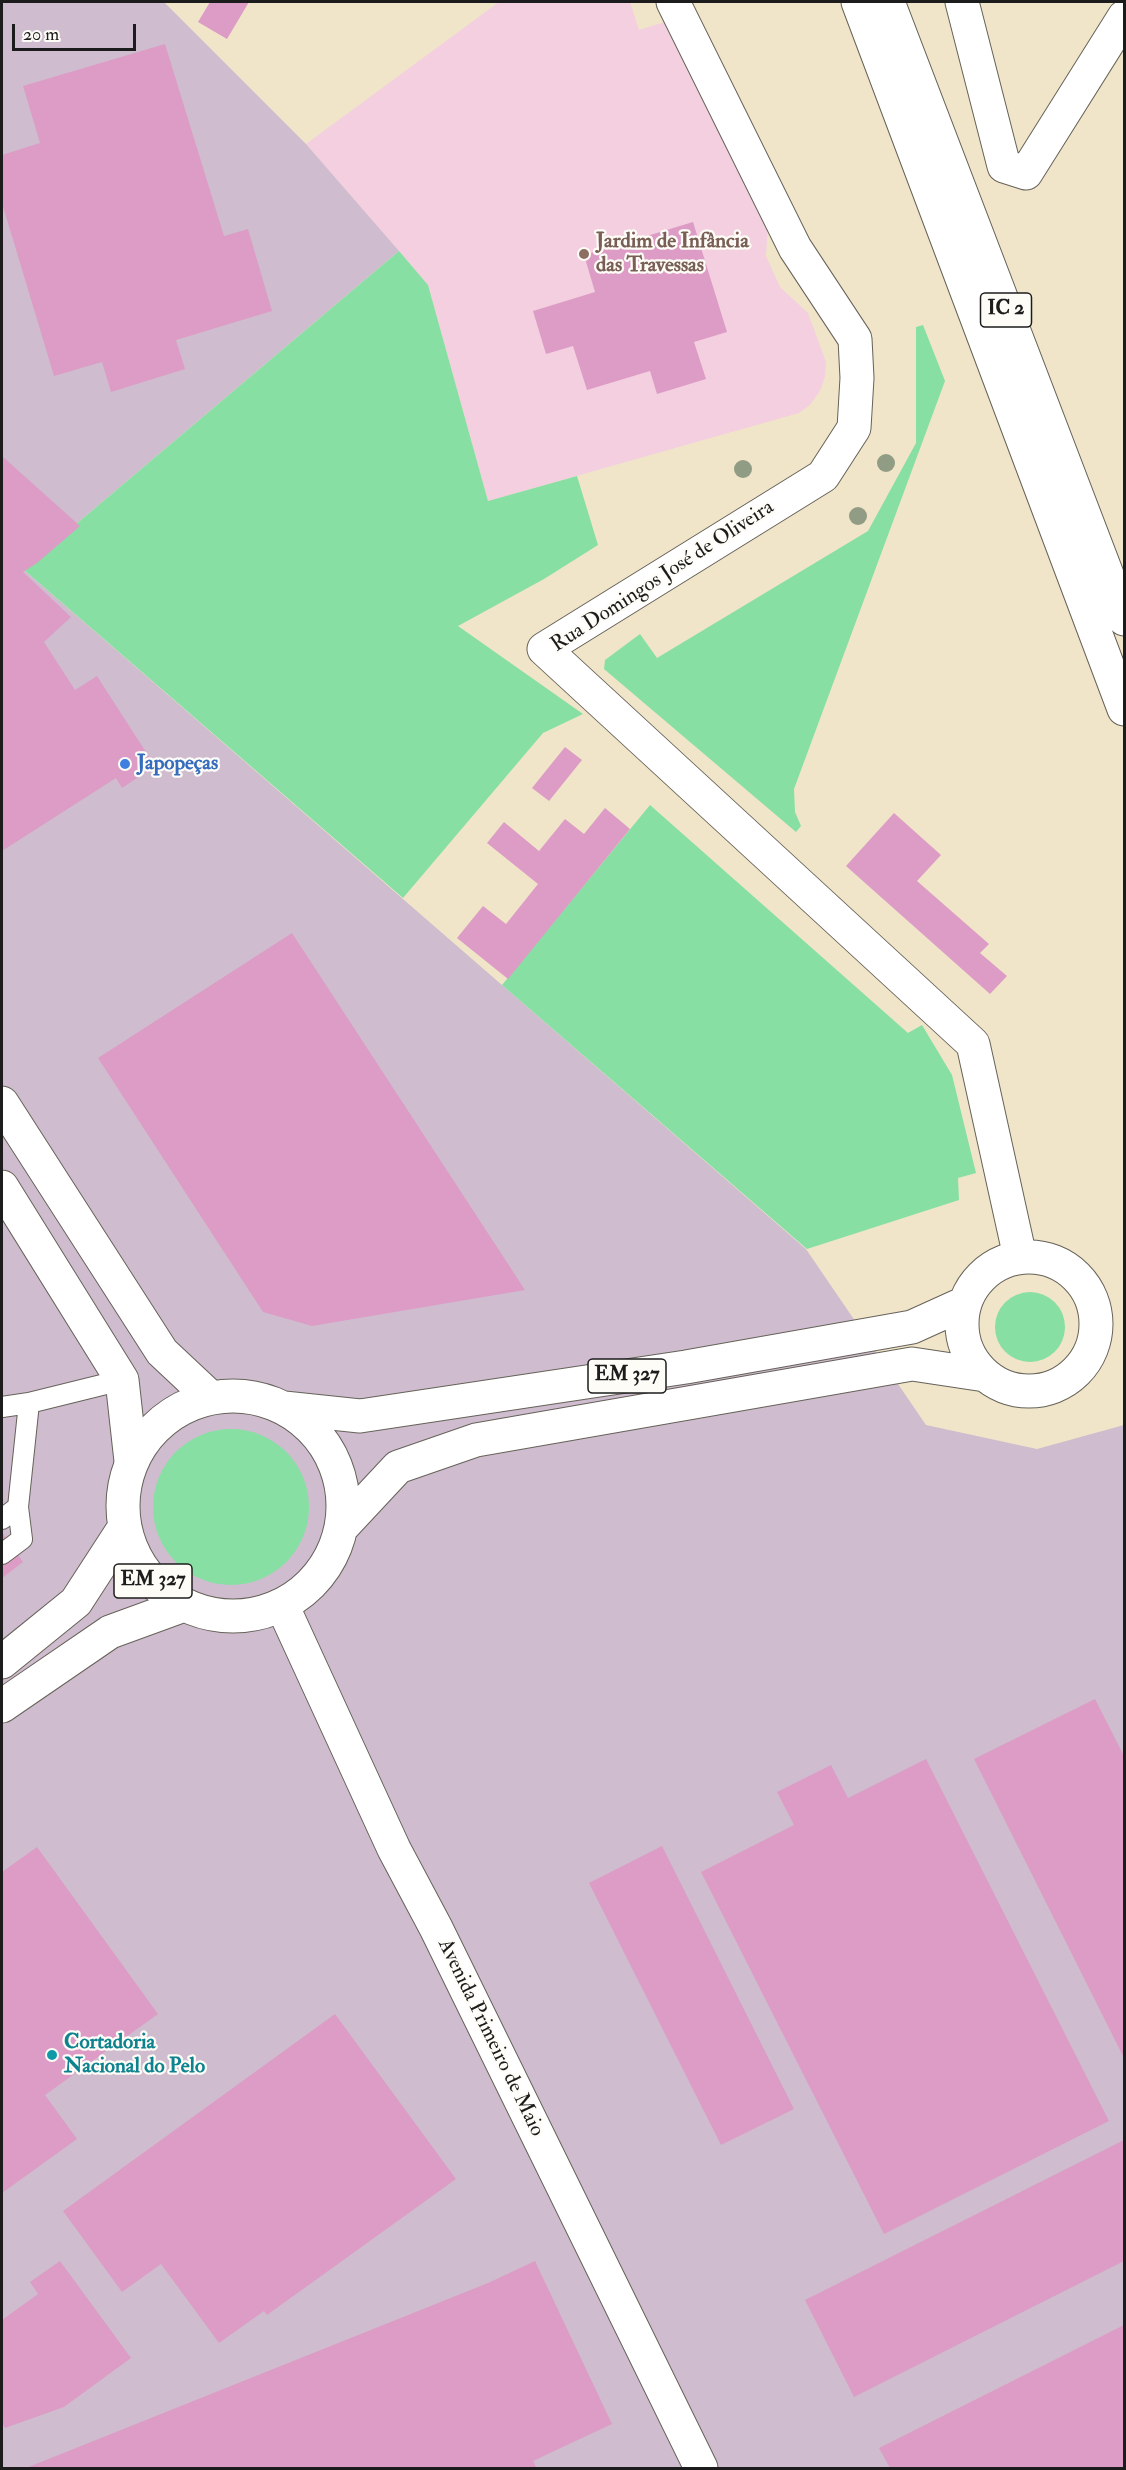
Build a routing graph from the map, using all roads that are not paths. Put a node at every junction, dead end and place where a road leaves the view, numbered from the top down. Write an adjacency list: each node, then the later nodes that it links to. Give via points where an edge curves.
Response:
1 (673, 2): 10 (main road, Rua Domingos José de Oliveira, via 795,248 855,339 854,428 823,476 544,649 973,1044)
2 (858, 2): 7 (main road, IC 2)
3 (888, 2): 6 (main road, IC 2)
4 (962, 2): 5 (main road, via 1004,166 1026,172)
5 (1125, 17)
6 (1125, 619)
7 (1125, 709)
8 (2, 1103): 15 (main road, via 162,1352)
9 (2, 1187): 14 (main road)
10 (1020, 1257): 11 (main road, EM 327, via 986,1272); 12 (main road, EM 327, via 1040,1257 1060,1264)
11 (965, 1304): 13 (main road, EM 327, via 964,1342); 18 (main road, EM 327, via 912,1327 675,1368 360,1416)
12 (1110, 1309): 13 (main road, EM 327, via 1096,1332 1091,1352 1063,1382 1023,1391)
13 (985, 1375): 22 (main road, EM 327, via 912,1364 476,1440 398,1467)
14 (122, 1380): 16 (lane); 19 (main road)
15 (210, 1397): 18 (main road, EM 327, via 248,1396); 19 (main road, EM 327, via 176,1411 150,1432)
16 (28, 1403): 17 (lane); 20 (lane)
17 (2, 1407)
18 (284, 1408): 22 (main road, EM 327, via 313,1430 334,1461 343,1493)
19 (131, 1461): 23 (main road, EM 327, via 122,1494)
20 (18, 1507): 21 (lane); 24 (lane, via 22,1539)
21 (2, 1519)
22 (342, 1527): 26 (main road, EM 327, via 330,1559 310,1585)
23 (124, 1528): 25 (main road, EM 327, via 136,1559 156,1586); 27 (main road, EM 327, via 75,1602)
24 (2, 1554)
25 (184, 1605): 26 (main road, EM 327, via 216,1615 250,1615); 28 (main road, EM 327, via 110,1632)
26 (282, 1605): 29 (main road, Avenida Primeiro de Maio, via 394,1849)
27 (2, 1662)
28 (2, 1706)
29 (701, 2469)

